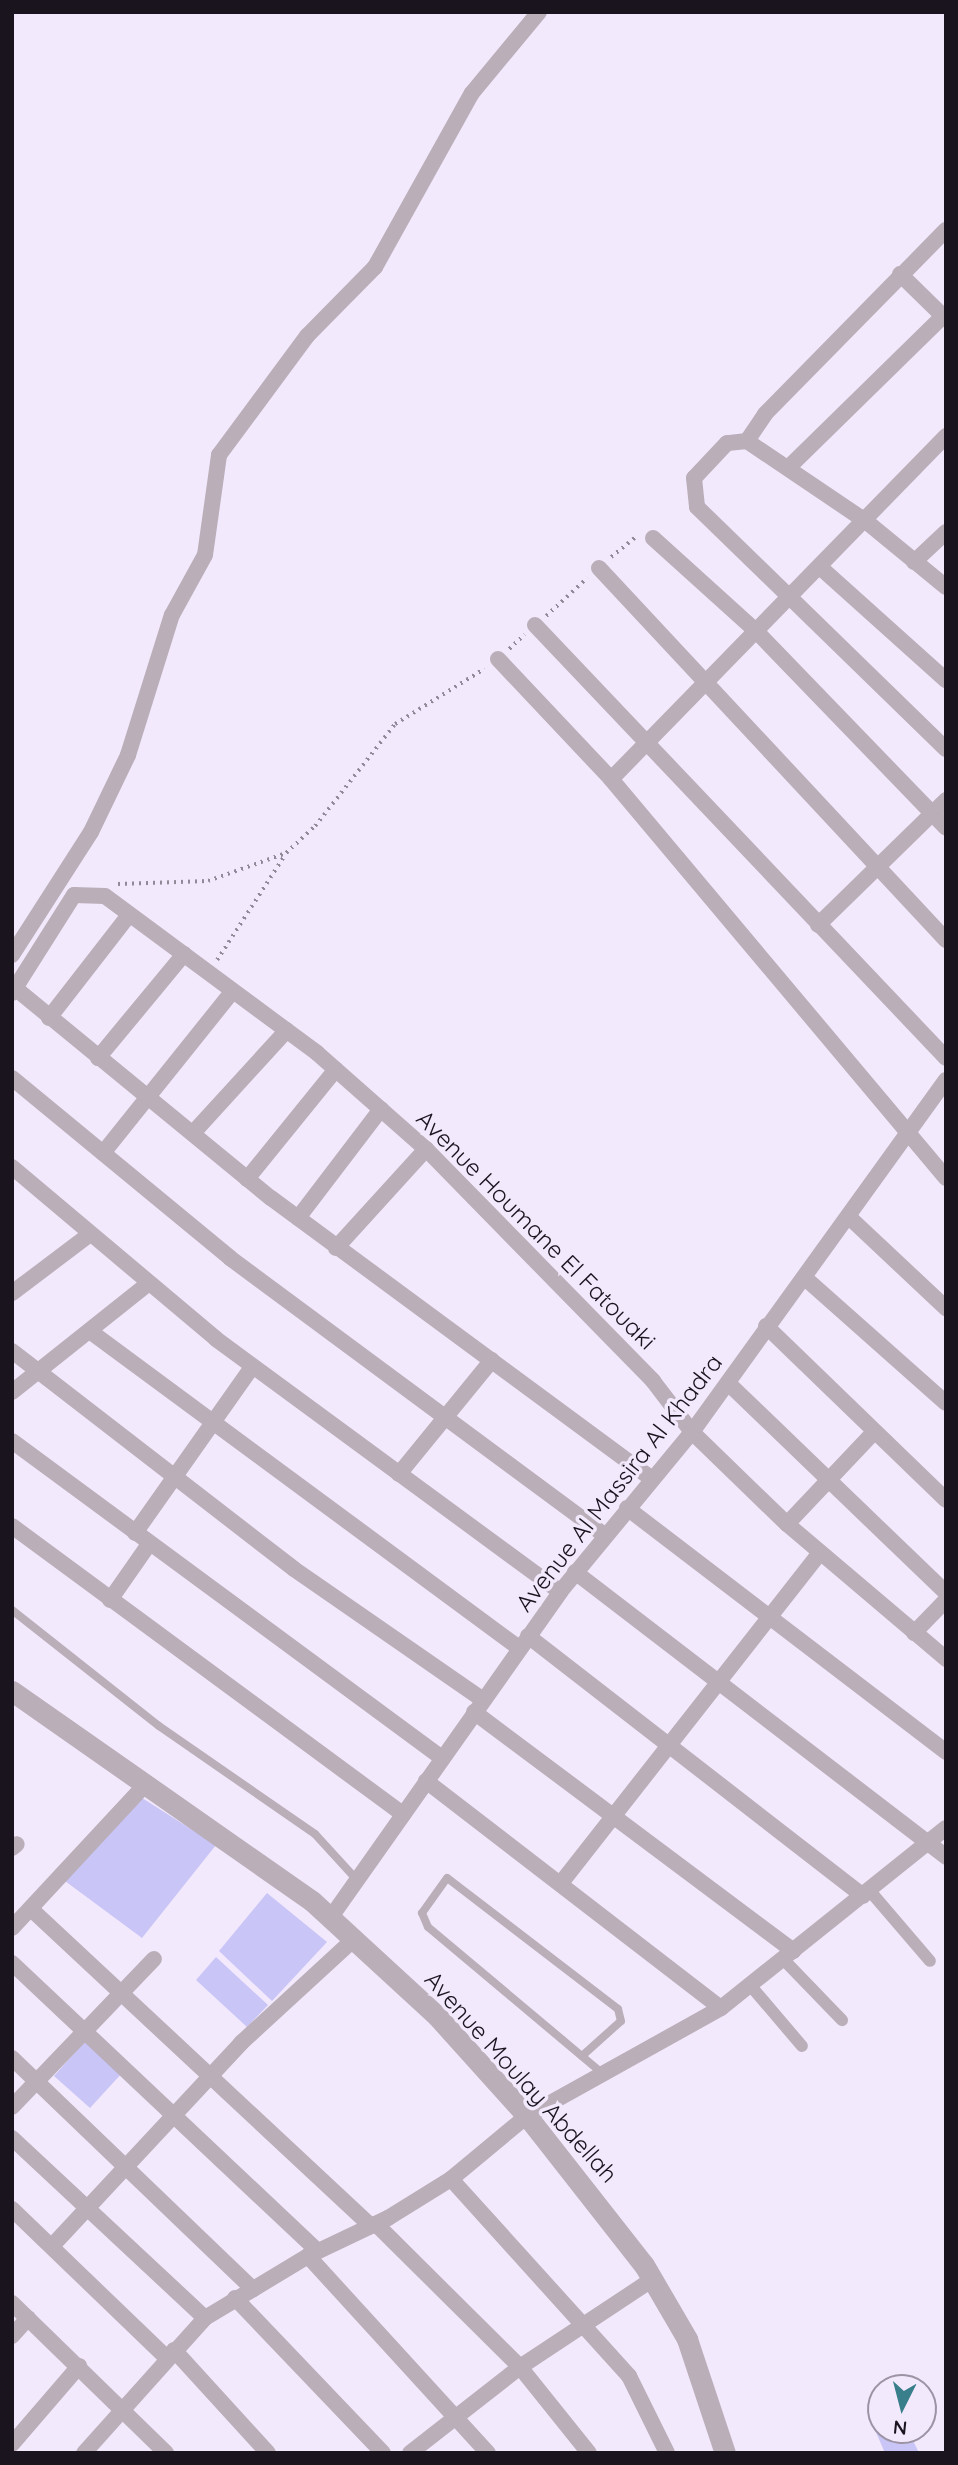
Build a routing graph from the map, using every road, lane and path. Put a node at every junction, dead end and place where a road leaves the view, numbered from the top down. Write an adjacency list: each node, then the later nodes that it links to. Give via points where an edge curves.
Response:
1 (540, 12): 34 (street, via 472,93 375,267 307,336 219,455 205,555 172,615 128,755 95,825)
2 (946, 230): 3 (street)
3 (900, 274): 4 (street); 6 (street, via 765,414)
4 (944, 318): 7 (street)
5 (946, 436): 8 (street)
6 (747, 440): 7 (street); 15 (street, via 733,440 710,461 694,478 691,497)
7 (790, 466): 8 (street)
8 (867, 522): 11 (street); 13 (street)
9 (946, 532): 11 (street)
10 (653, 538): 12 (path, via 637,536); 17 (street)
11 (914, 562): 14 (street)
12 (598, 568): 16 (path); 20 (street)
13 (821, 568): 15 (street); 19 (street)
14 (946, 587)
15 (790, 597): 17 (street); 22 (street)
16 (535, 625): 18 (path); 21 (street)
17 (757, 632): 20 (street); 25 (street)
18 (498, 659): 23 (street); 27 (path, via 395,724 315,826)
19 (946, 680)
20 (703, 683): 21 (street); 28 (street)
21 (646, 739): 23 (street); 31 (street)
22 (946, 749)
23 (611, 779): 47 (street)
24 (946, 800): 25 (street)
25 (932, 815): 26 (street); 28 (street)
26 (946, 828)
27 (286, 853): 29 (path, via 208,881 113,884); 35 (path)
28 (876, 867): 31 (street); 32 (street)
29 (97, 893): 30 (street, Avenue Houmane El Fatouaki); 36 (street, via 77,893)
30 (129, 915): 33 (street, Avenue Houmane El Fatouaki); 38 (street)
31 (818, 925): 41 (street)
32 (946, 940)
33 (184, 954): 35 (street, Avenue Houmane El Fatouaki); 40 (street)
34 (12, 955)
35 (208, 974): 37 (street, Avenue Houmane El Fatouaki)
36 (14, 991): 38 (street)
37 (232, 992): 39 (street, Avenue Houmane El Fatouaki); 45 (street)
38 (49, 1018): 40 (street)
39 (287, 1030): 42 (street, Avenue Houmane El Fatouaki); 48 (street)
40 (99, 1058): 45 (street)
41 (946, 1058)
42 (336, 1069): 46 (street, Avenue Houmane El Fatouaki); 53 (street)
43 (12, 1078): 50 (street)
44 (946, 1080): 47 (street, Avenue Al Massira Al Khadra)
45 (147, 1098): 48 (street); 50 (street)
46 (381, 1109): 49 (street, Avenue Houmane El Fatouaki); 54 (street)
47 (906, 1129): 52 (street); 55 (street, Avenue Al Massira Al Khadra)
48 (193, 1133): 53 (street)
49 (426, 1149): 57 (street); 73 (street, Avenue Houmane El Fatouaki, via 653,1381)
50 (103, 1153): 71 (street, via 230,1258)
51 (12, 1167): 56 (street)
52 (946, 1178)
53 (247, 1179): 54 (street)
54 (298, 1218): 57 (street)
55 (850, 1218): 58 (street, Avenue Al Massira Al Khadra); 61 (street)
56 (89, 1235): 59 (street); 60 (street)
57 (336, 1248): 65 (street)
58 (805, 1278): 62 (street, Avenue Al Massira Al Khadra); 70 (street)
59 (149, 1283): 63 (street); 66 (street)
60 (12, 1293)
61 (946, 1308)
62 (766, 1326): 68 (street, Avenue Al Massira Al Khadra); 74 (street)
63 (92, 1332): 67 (street); 72 (street)
64 (12, 1351): 67 (street)
65 (492, 1360): 71 (street); 78 (street)
66 (252, 1367): 72 (street); 76 (street)
67 (36, 1374): 69 (street); 77 (street)
68 (728, 1383): 73 (street, Avenue Al Massira Al Khadra); 79 (street)
69 (12, 1392)
70 (946, 1403)
71 (444, 1416): 76 (street); 85 (street)
72 (212, 1423): 77 (street); 96 (street)
73 (692, 1432): 78 (street, Avenue Al Massira Al Khadra); 82 (street, Avenue Houmane El Fatouaki)
74 (873, 1433): 79 (street); 80 (street)
75 (12, 1441): 84 (street)
76 (398, 1474): 89 (street)
77 (173, 1479): 84 (street); 100 (street)
78 (652, 1479): 81 (street, Avenue Al Massira Al Khadra)
79 (827, 1482): 82 (street); 90 (street)
80 (946, 1500)
81 (627, 1508): 85 (street, Avenue Al Massira Al Khadra); 94 (street)
82 (787, 1524): 87 (street, Avenue Houmane El Fatouaki)
83 (12, 1526): 91 (street)
84 (135, 1533): 86 (street)
85 (604, 1535): 88 (street, Avenue Al Massira Al Khadra)
86 (149, 1545): 91 (street); 103 (street)
87 (820, 1553): 94 (street); 95 (street, Avenue Houmane El Fatouaki)
88 (575, 1572): 89 (street, Avenue Al Massira Al Khadra); 98 (street)
89 (560, 1592): 96 (street, Avenue Al Massira Al Khadra)
90 (946, 1593)
91 (110, 1600): 106 (street)
92 (946, 1600): 95 (street)
93 (12, 1610): 111 (lane, via 159,1726 315,1834)
94 (769, 1619): 98 (street); 102 (street)
95 (914, 1633): 97 (street, Avenue Houmane El Fatouaki)
96 (524, 1642): 100 (street, Avenue Al Massira Al Khadra); 101 (street)
97 (946, 1659)
98 (720, 1681): 101 (street); 109 (street)
99 (12, 1691): 105 (street, Avenue Moulay Abdellah)
100 (478, 1706): 103 (street, Avenue Al Massira Al Khadra); 107 (street)
101 (671, 1745): 107 (street); 113 (street)
102 (946, 1752)
103 (442, 1758): 104 (street, Avenue Al Massira Al Khadra)
104 (426, 1781): 106 (street, Avenue Al Massira Al Khadra); 112 (street)
105 (145, 1785): 114 (street); 115 (street, Avenue Moulay Abdellah)
106 (403, 1814): 111 (street, Avenue Al Massira Al Khadra)
107 (616, 1815): 112 (street); 118 (street)
108 (946, 1828): 109 (street)
109 (930, 1843): 110 (street); 113 (street)
110 (946, 1857)
111 (357, 1880): 115 (street, Avenue Al Massira Al Khadra)
112 (562, 1883): 124 (street)
113 (867, 1893): 118 (street); 120 (street)
114 (31, 1909): 116 (street); 123 (street)
115 (331, 1917): 117 (street, Avenue Moulay Abdellah)
116 (12, 1928)
117 (354, 1939): 131 (street); 135 (street, Avenue Moulay Abdellah, via 437,2015)
118 (788, 1955): 122 (street); 125 (street)
119 (154, 1959): 123 (street)
120 (930, 1961)
121 (12, 1963): 126 (street)
122 (750, 1986): 124 (street); 127 (street)
123 (121, 1993): 126 (street); 131 (street)
124 (721, 2008): 130 (street)
125 (842, 2020)
126 (84, 2031): 132 (street); 134 (street)
127 (802, 2046)
128 (582, 2056): 128 (lane, via 428,1927 422,1913 447,1878 618,2009 621,2021); 130 (lane)
129 (12, 2058): 132 (street)
130 (603, 2074): 135 (street)
131 (211, 2077): 134 (street); 141 (street)
132 (36, 2081): 133 (street); 137 (street)
133 (12, 2107)
134 (175, 2116): 137 (street); 143 (street)
135 (527, 2116): 138 (street); 144 (street, Avenue Moulay Abdellah)
136 (12, 2138): 140 (street)
137 (126, 2171): 140 (street); 145 (street)
138 (451, 2179): 141 (street); 150 (street)
139 (12, 2209): 142 (street)
140 (88, 2209): 142 (street); 149 (street)
141 (374, 2225): 143 (street); 154 (street)
142 (52, 2246): 152 (street)
143 (313, 2253): 145 (street); 156 (street)
144 (653, 2279): 150 (street); 166 (street, Avenue Moulay Abdellah, via 687,2339)
145 (253, 2289): 146 (street)
146 (236, 2298): 149 (street); 161 (street)
147 (12, 2303): 148 (street)
148 (28, 2318): 151 (street); 153 (street)
149 (205, 2318): 152 (street)
150 (586, 2323): 154 (street); 165 (street, via 640,2394)
151 (12, 2336)
152 (170, 2354): 155 (street); 160 (street)
153 (79, 2366): 155 (street); 157 (street)
154 (520, 2367): 156 (street); 164 (street)
155 (123, 2407): 158 (street); 159 (street)
156 (458, 2416): 162 (street); 163 (street)
157 (12, 2444)
158 (84, 2453)
159 (166, 2453)
160 (268, 2453)
161 (383, 2453)
162 (410, 2453)
163 (488, 2453)
164 (589, 2453)
165 (667, 2453)
166 (725, 2453)

